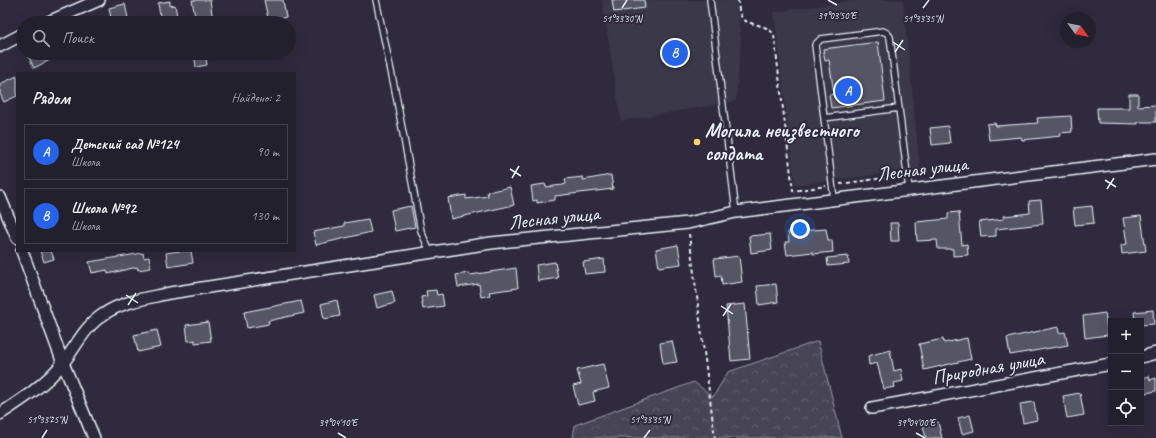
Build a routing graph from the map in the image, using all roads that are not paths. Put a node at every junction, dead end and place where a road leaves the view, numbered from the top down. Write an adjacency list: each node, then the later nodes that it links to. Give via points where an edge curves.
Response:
1 (99, 0): 4 (street)
2 (376, 0): 16 (lane, via 420,231)
3 (710, 0): 13 (lane)
4 (62, 16)
5 (16, 38): 6 (street)
6 (0, 46)
7 (899, 108): 8 (lane); 8 (lane, via 890,37 887,33 883,31 821,39 815,45); 10 (lane)
8 (824, 118): 12 (lane)
9 (1156, 159): 10 (street, Лесная улица)
10 (909, 189): 12 (street, Лесная улица)
11 (0, 198): 14 (street)
12 (834, 199): 13 (street, Лесная улица)
13 (736, 212): 16 (street, Лесная улица, via 688,223 491,243)
14 (16, 236)
15 (22, 252): 19 (street)
16 (430, 252): 19 (street, Лесная улица, via 170,293 124,304 104,313 88,326)
17 (1156, 353): 18 (street)
18 (1144, 356)
19 (63, 363): 22 (street, Лесная улица, via 33,393); 23 (street)
20 (1108, 365): 21 (street, Природная улица)
21 (872, 408)
22 (0, 414)
23 (94, 438)

